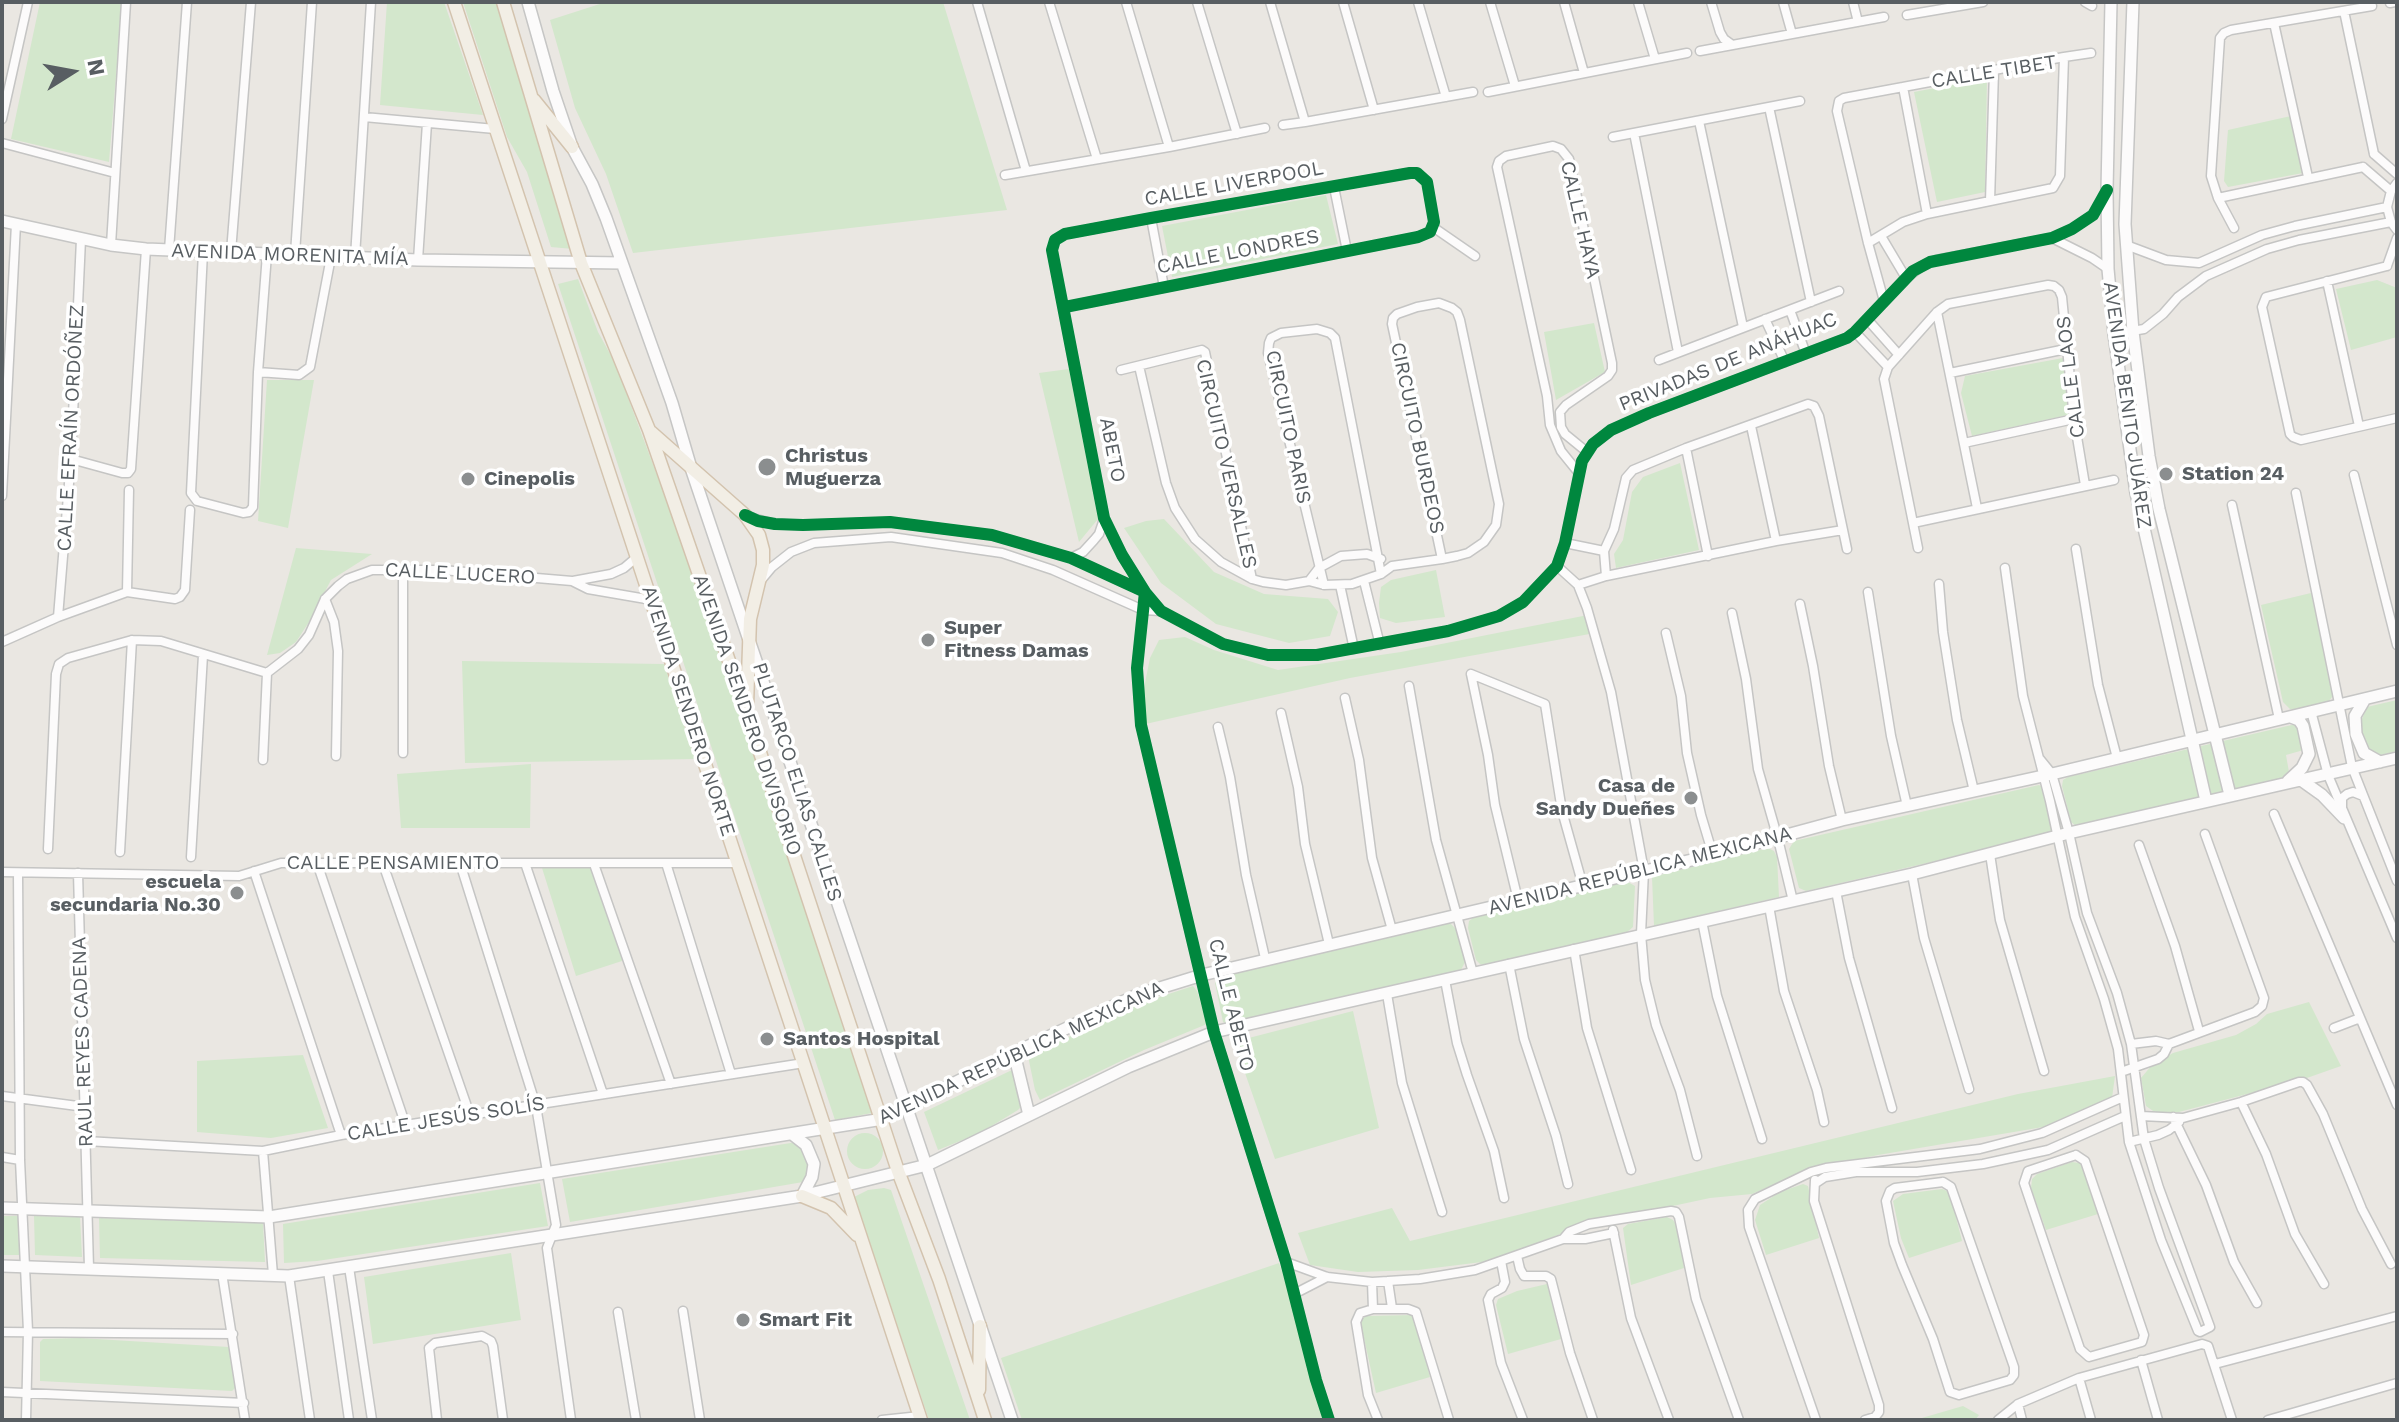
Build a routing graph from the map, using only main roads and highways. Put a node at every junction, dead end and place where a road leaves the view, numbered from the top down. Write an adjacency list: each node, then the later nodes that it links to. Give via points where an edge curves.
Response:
1 (454, 2): 11 (main road, AVENIDA SENDERO NORTE)
2 (503, 2): 6 (main road)
3 (528, 2): 7 (main road)
4 (2111, 2): 8 (main road, AVENIDA BENITO JUÁREZ)
5 (2133, 2): 10 (main road, AVENIDA BENITO JUÁREZ)
6 (529, 93): 7 (main road); 12 (main road)
7 (572, 147): 13 (main road, PLUTARCO ELIAS CALLES)
8 (2107, 190): 10 (main road); 22 (main road, AVENIDA BENITO JUÁREZ, via 2114,334 2136,493)
9 (2, 221): 11 (main road, AVENIDA MORENITA MÍA, via 146,249)
10 (2125, 224): 21 (main road, AVENIDA BENITO JUÁREZ, via 2149,456)
11 (539, 263): 12 (main road, AVENIDA MORENITA MÍA); 34 (main road, AVENIDA SENDERO NORTE)
12 (581, 263): 13 (main road, AVENIDA MORENITA MÍA); 14 (main road, AVENIDA SENDERO DIVISORIO)
13 (622, 263): 15 (main road, PLUTARCO ELIAS CALLES)
14 (649, 430): 15 (main road); 19 (main road, AVENIDA SENDERO DIVISORIO)
15 (691, 468): 16 (main road, PLUTARCO ELIAS CALLES); 16 (main road, via 745,515 759,535 763,565)
16 (749, 637): 19 (main road); 31 (main road, PLUTARCO ELIAS CALLES)
17 (2397, 691): 18 (main road, AVENIDA REPÚBLICA MEXICANA)
18 (2365, 699): 20 (main road, AVENIDA REPÚBLICA MEXICANA); 24 (main road, via 2355,716 2356,734 2364,753)
19 (747, 713): 33 (main road, AVENIDA SENDERO DIVISORIO)
20 (2285, 718): 21 (main road, AVENIDA REPÚBLICA MEXICANA); 26 (main road, via 2303,726 2309,754)
21 (2216, 734): 22 (main road, AVENIDA REPÚBLICA MEXICANA); 27 (main road, AVENIDA BENITO JUÁREZ)
22 (2192, 741): 28 (main road, AVENIDA BENITO JUÁREZ); 30 (main road, AVENIDA REPÚBLICA MEXICANA, via 1265,958 1137,995)
23 (2397, 758): 24 (main road)
24 (2380, 762): 25 (main road)
25 (2301, 780): 26 (main road); 29 (main road)
26 (2288, 782): 27 (main road)
27 (2230, 795): 28 (main road)
28 (2206, 801): 32 (main road, via 1912,874 1214,1032)
29 (2344, 818)
30 (1014, 1053): 31 (main road, AVENIDA REPÚBLICA MEXICANA); 32 (main road)
31 (908, 1108): 33 (main road, AVENIDA REPÚBLICA MEXICANA); 36 (main road, PLUTARCO ELIAS CALLES)
32 (1029, 1115): 36 (main road)
33 (883, 1119): 34 (main road, AVENIDA REPÚBLICA MEXICANA); 37 (main road, AVENIDA SENDERO DIVISORIO)
34 (824, 1129): 35 (main road, AVENIDA REPÚBLICA MEXICANA); 38 (main road, AVENIDA SENDERO NORTE)
35 (792, 1134): 39 (main road, via 806,1145 814,1164); 40 (main road, AVENIDA REPÚBLICA MEXICANA, via 269,1217)
36 (927, 1165): 37 (main road); 43 (main road, PLUTARCO ELIAS CALLES)
37 (898, 1171): 38 (main road); 44 (main road)
38 (843, 1185): 39 (main road); 41 (main road, AVENIDA SENDERO NORTE)
39 (802, 1196): 41 (main road, via 831,1208); 42 (main road, via 289,1276)
40 (2, 1208)
41 (860, 1238): 45 (main road, AVENIDA SENDERO NORTE)
42 (2, 1266)
43 (980, 1326): 44 (main road); 47 (main road, PLUTARCO ELIAS CALLES)
44 (979, 1401): 46 (main road)
45 (921, 1418)
46 (985, 1420)
47 (1012, 1420)

